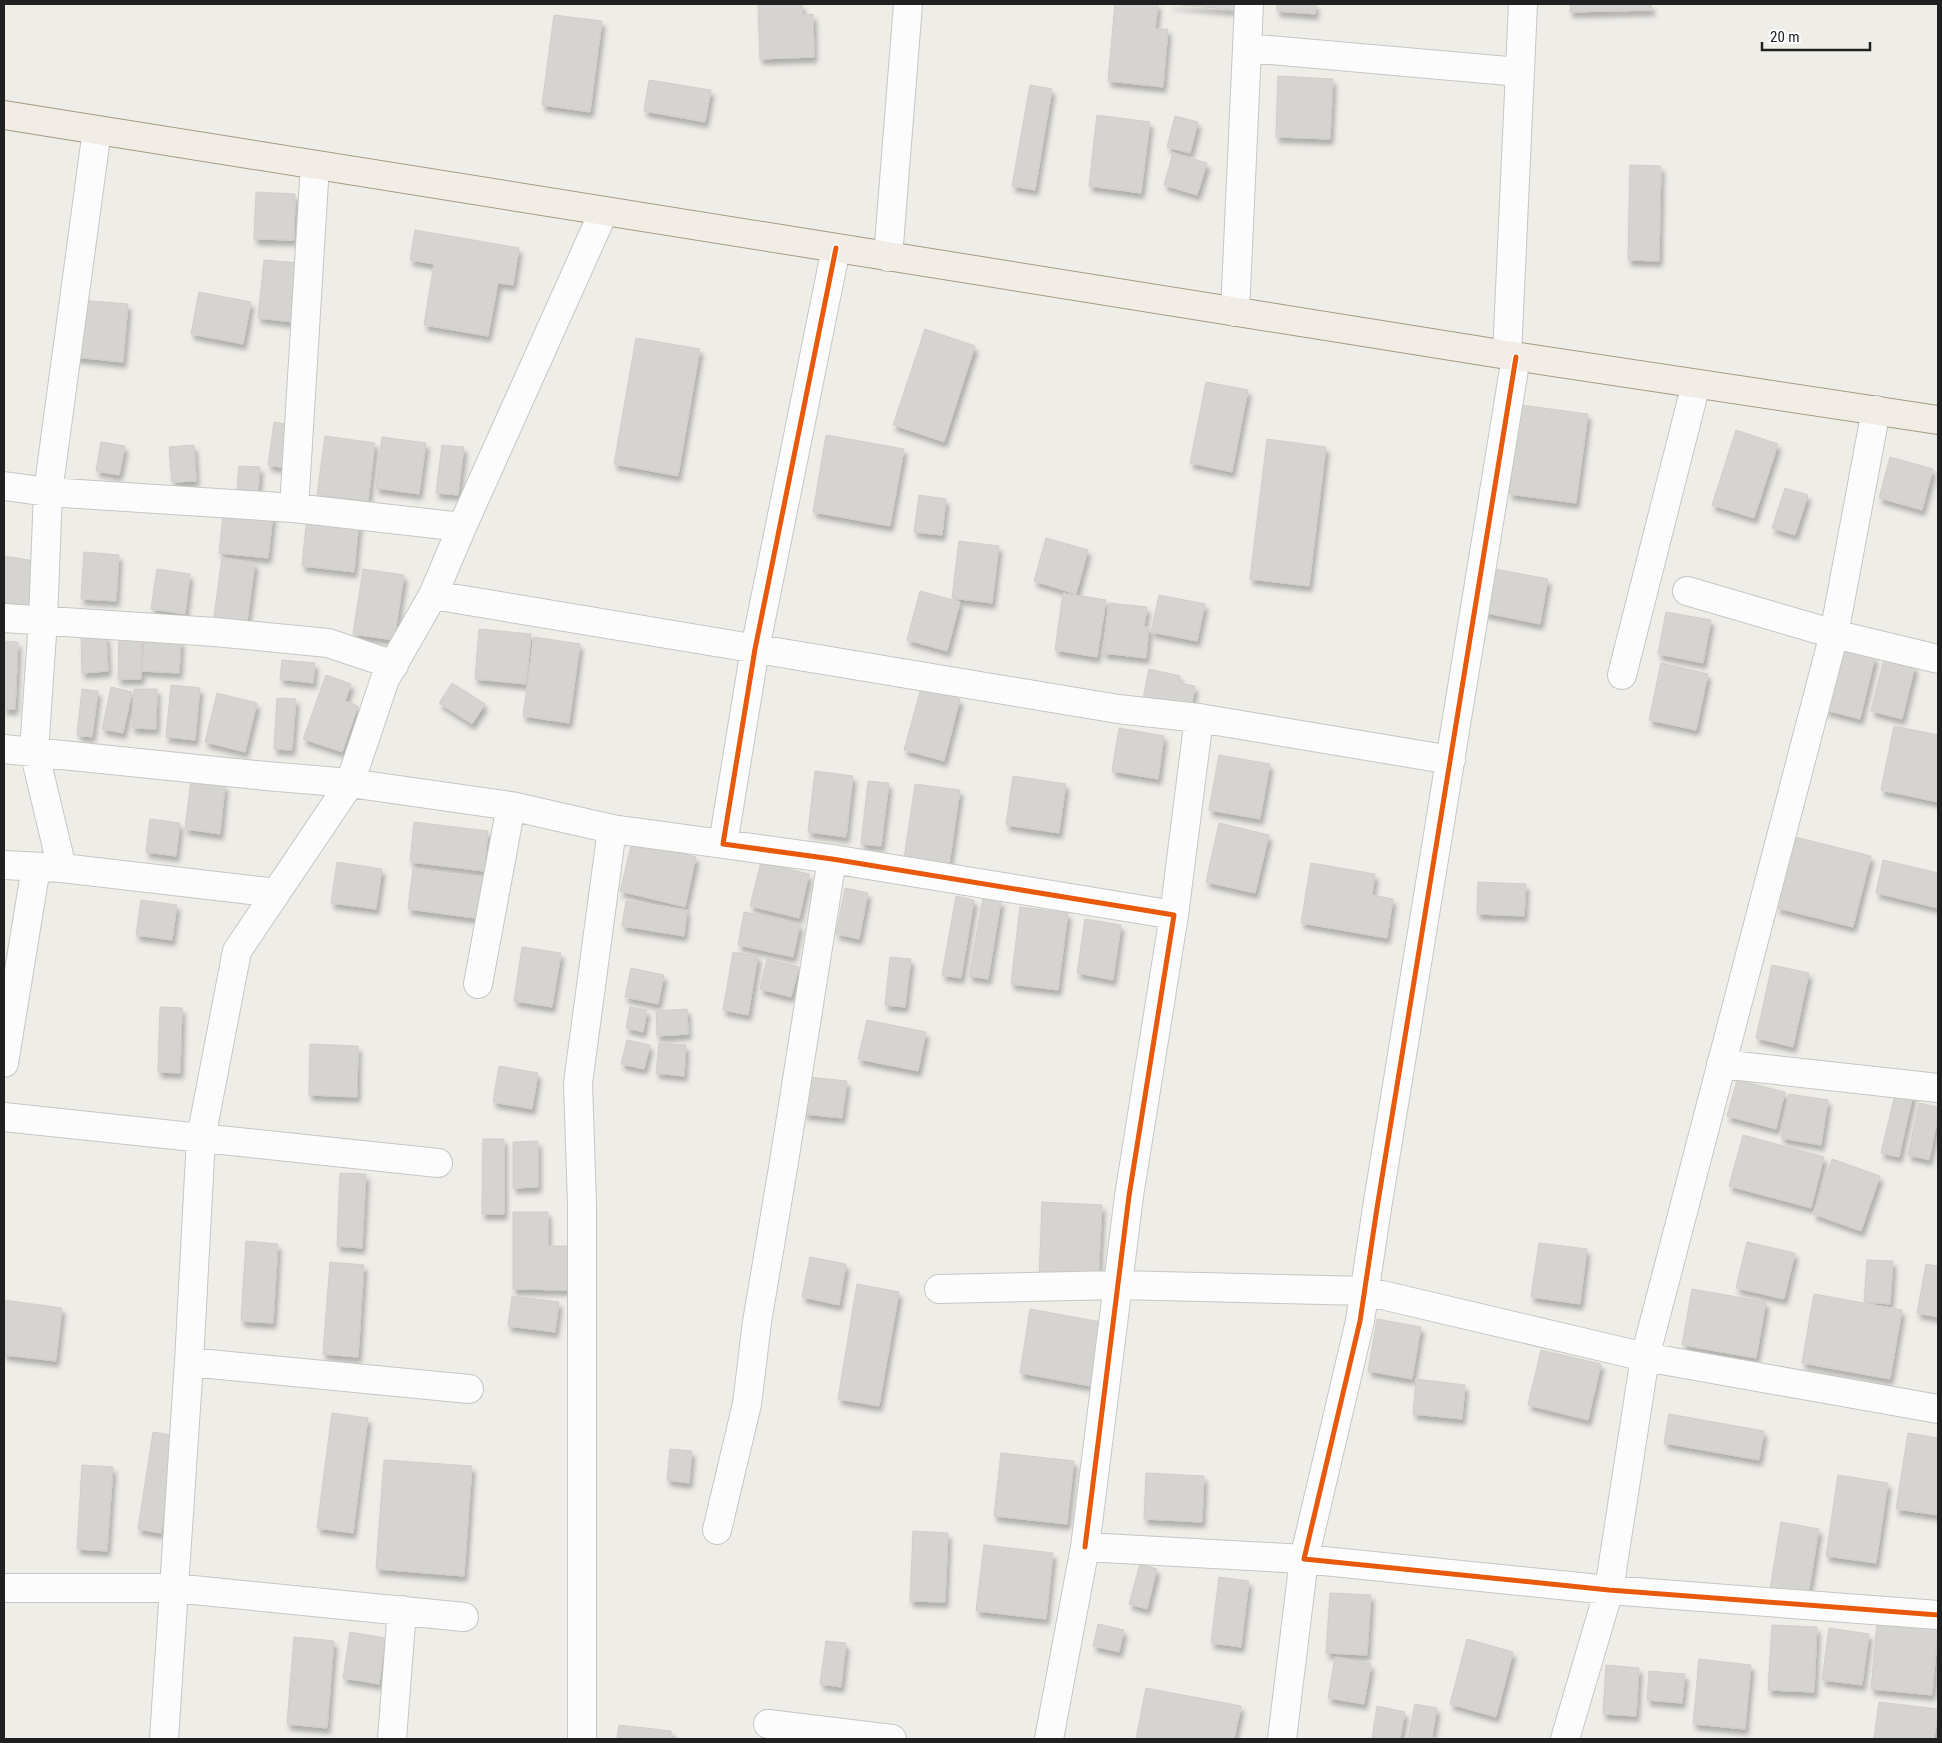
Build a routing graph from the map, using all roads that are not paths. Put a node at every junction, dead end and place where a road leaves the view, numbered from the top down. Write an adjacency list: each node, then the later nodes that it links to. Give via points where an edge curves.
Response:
1 (908, 4): 11 (street)
2 (1249, 4): 4 (street)
3 (1522, 4): 5 (street)
4 (1247, 48): 5 (street); 12 (street)
5 (1520, 72): 13 (street)
6 (4, 115): 7 (main road)
7 (97, 130): 8 (main road); 18 (street)
8 (315, 165): 9 (main road); 19 (street)
9 (604, 211): 10 (main road); 20 (street)
10 (836, 248): 11 (main road); 26 (street)
11 (888, 256): 12 (main road)
12 (1235, 312): 13 (main road)
13 (1512, 356): 14 (main road); 33 (street)
14 (1696, 384): 15 (main road); 29 (street)
15 (1876, 410): 16 (main road); 25 (street)
16 (1938, 420)
17 (4, 486): 18 (street)
18 (48, 492): 19 (street); 24 (street)
19 (294, 508): 20 (street)
20 (462, 527): 22 (street)
21 (1687, 591): 25 (street)
22 (434, 595): 26 (street); 28 (street)
23 (4, 618): 24 (street)
24 (43, 620): 28 (street, via 328,643); 32 (street)
25 (1834, 634): 27 (street); 45 (street)
26 (755, 649): 30 (street, via 1118,709); 37 (street)
27 (1938, 658)
28 (394, 665): 34 (street, via 385,679)
29 (1622, 675)
30 (1199, 718): 33 (street); 42 (street)
31 (4, 749): 32 (street)
32 (34, 751): 34 (street); 40 (street)
33 (1451, 760): 52 (street)
34 (350, 783): 35 (street); 41 (street)
35 (511, 806): 36 (street); 43 (street)
36 (612, 829): 37 (street); 69 (street, via 578,1083 582,1204)
37 (723, 844): 38 (street)
38 (832, 859): 42 (street); 57 (street, via 757,1322 747,1404)
39 (4, 865): 40 (street)
40 (49, 867): 41 (street); 44 (street)
41 (276, 892): 48 (street, via 237,951)
42 (1174, 915): 50 (street)
43 (478, 984)
44 (4, 1063)
45 (1721, 1064): 46 (street); 53 (street)
46 (1938, 1088)
47 (4, 1117): 48 (street)
48 (201, 1138): 49 (street); 54 (street)
49 (438, 1163)
50 (1118, 1285): 51 (street); 52 (street); 58 (street)
51 (939, 1289)
52 (1365, 1291): 53 (street); 59 (street)
53 (1645, 1357): 56 (street); 62 (street)
54 (189, 1362): 55 (street); 61 (street)
55 (469, 1389)
56 (1938, 1409)
57 (718, 1530)
58 (1085, 1547): 59 (street); 71 (street)
59 (1304, 1559): 62 (street); 72 (street)
60 (4, 1588): 61 (street)
61 (173, 1588): 63 (street); 67 (street)
62 (1610, 1590): 64 (street); 73 (street)
63 (402, 1610): 65 (street); 68 (street)
64 (1938, 1615)
65 (464, 1617)
66 (768, 1724): 70 (street)
67 (164, 1739)
68 (392, 1739)
69 (582, 1739)
70 (892, 1739)
71 (1048, 1739)
72 (1282, 1739)
73 (1565, 1739)

